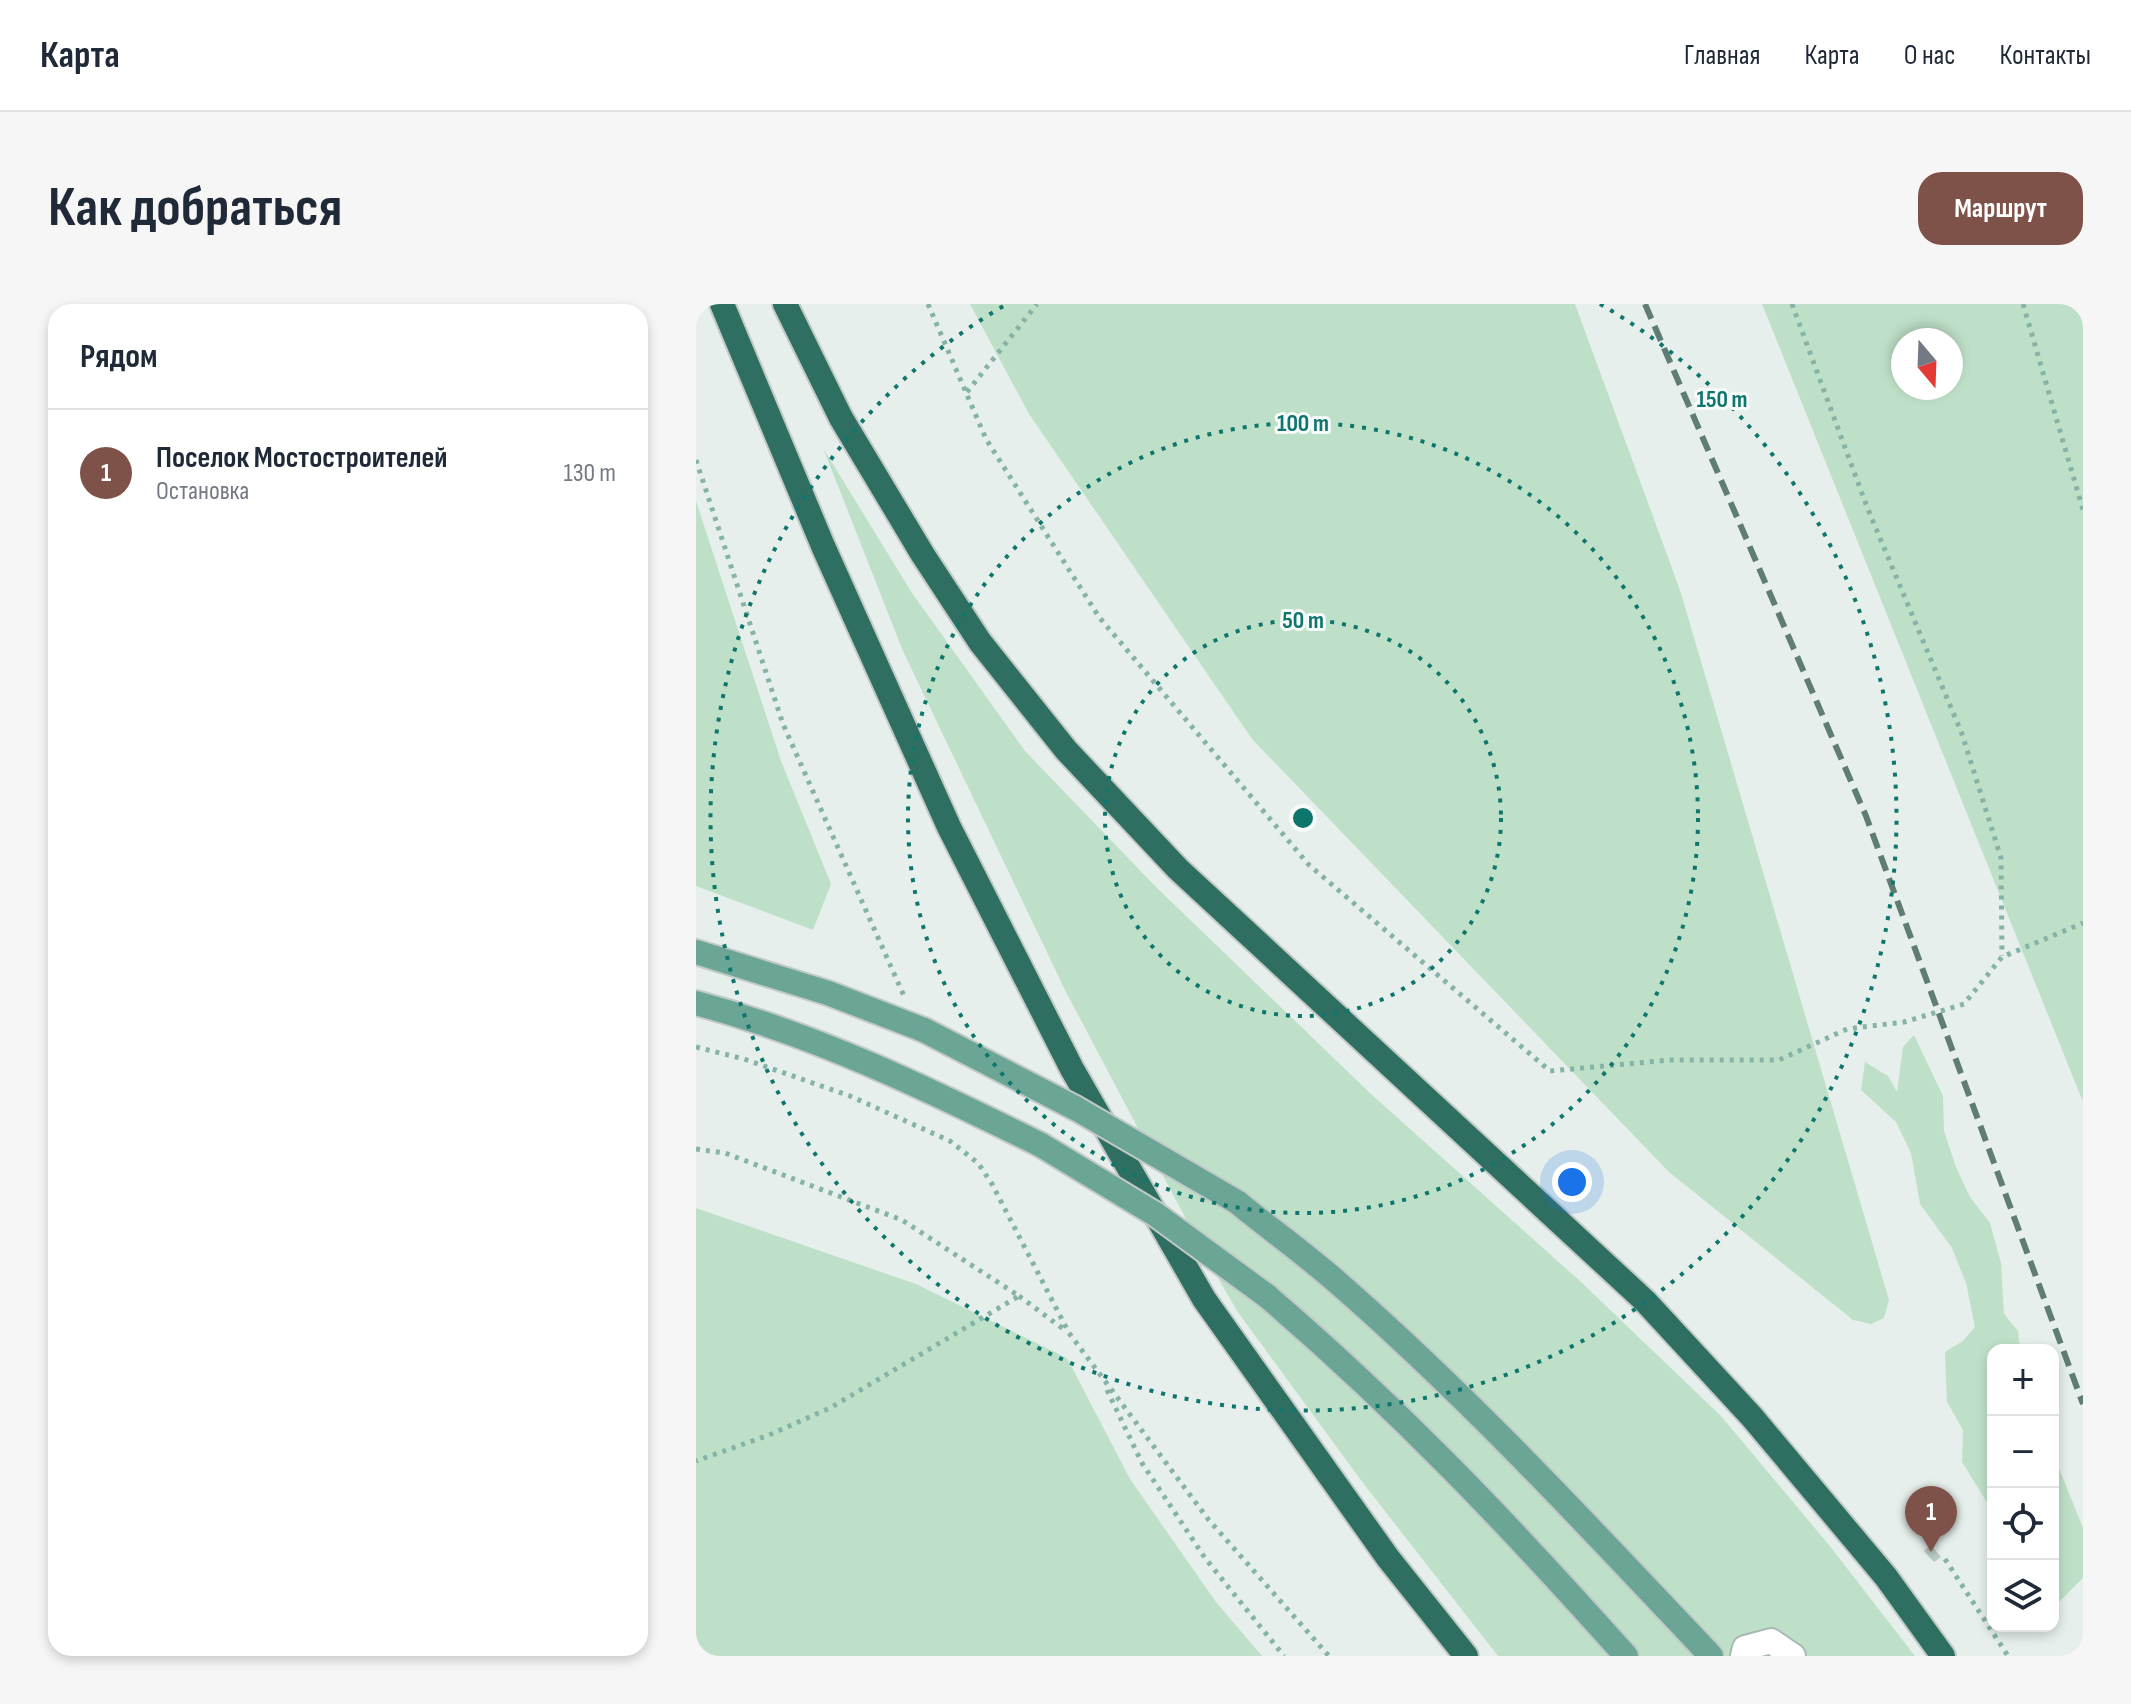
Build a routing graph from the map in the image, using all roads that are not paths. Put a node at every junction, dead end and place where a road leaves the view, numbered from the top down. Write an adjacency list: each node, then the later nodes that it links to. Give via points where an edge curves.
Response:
1 (722, 304): 5 (highway, via 949,827 1072,1069 1204,1299 1388,1558)
2 (785, 304): 10 (highway, via 841,418 923,555 980,642 1066,750 1178,869 1645,1301 1752,1417 1886,1577)
3 (696, 952): 7 (main road, bridge, via 924,1030 1077,1109 1237,1202 1336,1281 1446,1383)
4 (696, 1003): 6 (main road, bridge, via 861,1058 1041,1145 1155,1214 1267,1296 1347,1365 1522,1539)
5 (1466, 1656)
6 (1626, 1656)
7 (1711, 1656)
8 (1743, 1656): 9 (lane, via 1745,1648 1771,1641)
9 (1793, 1656)
10 (1943, 1656)

